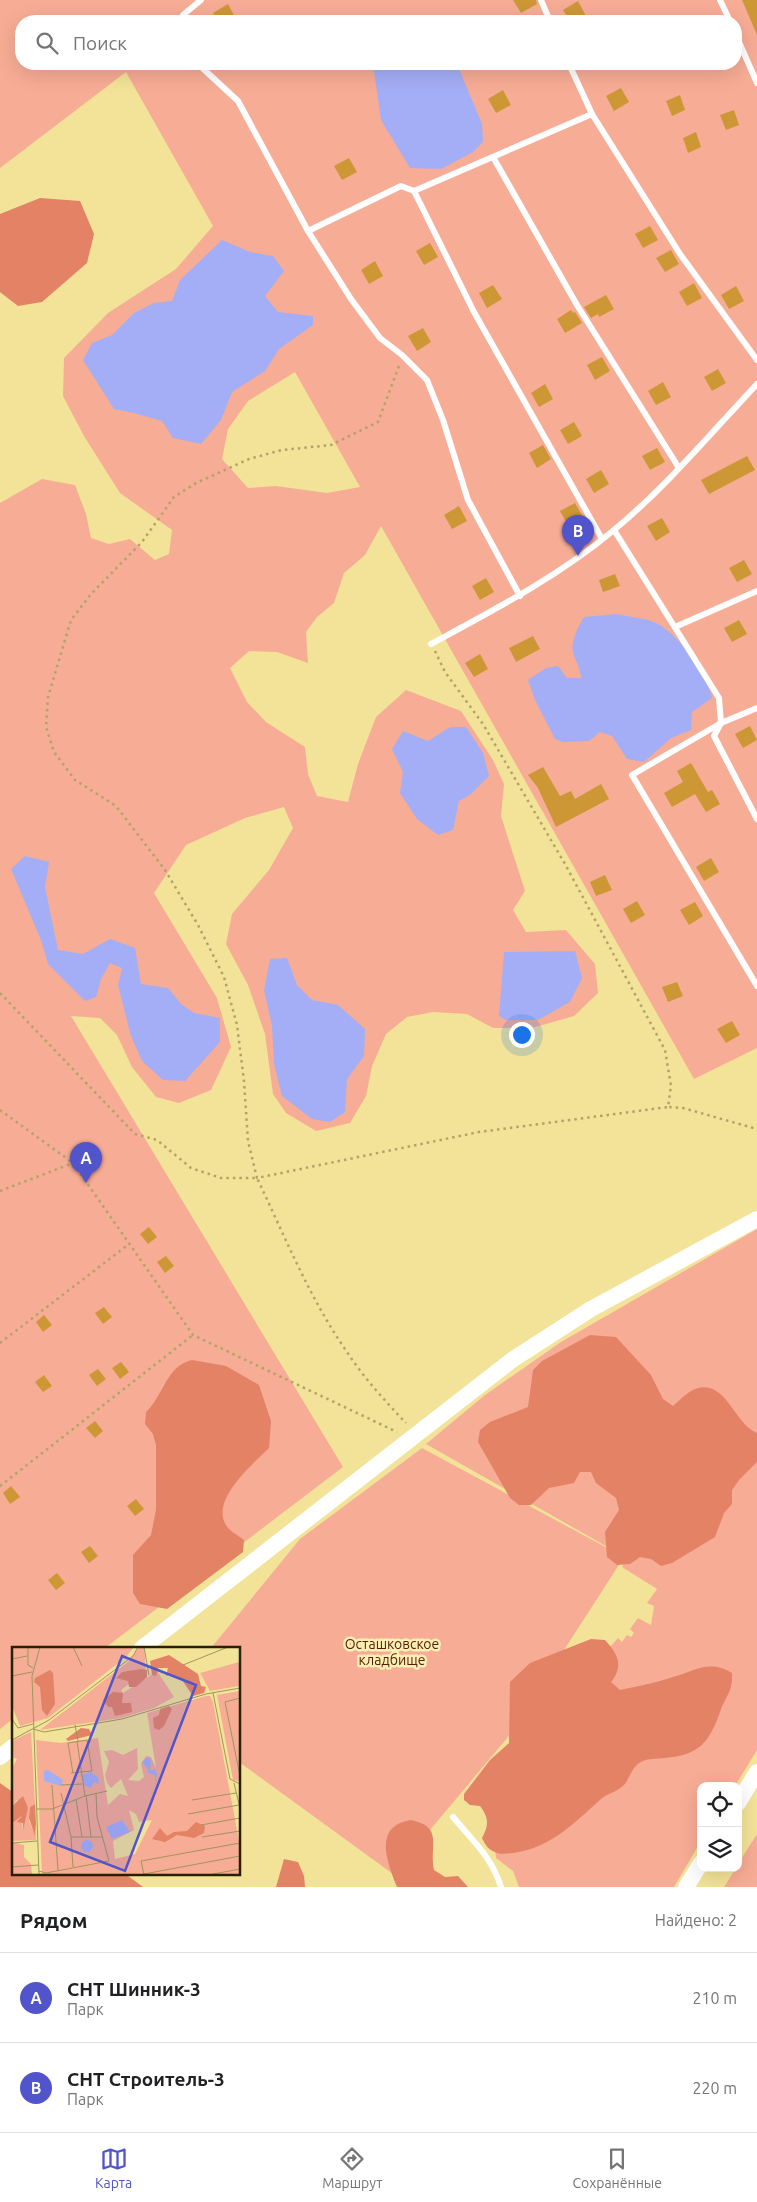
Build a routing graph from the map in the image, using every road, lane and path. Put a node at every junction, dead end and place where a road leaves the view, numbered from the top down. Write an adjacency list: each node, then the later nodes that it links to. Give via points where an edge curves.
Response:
1 (201, 0): 4 (lane)
2 (541, 0): 5 (lane)
3 (720, 0): 6 (lane)
4 (183, 15)
5 (547, 15)
6 (727, 15)
7 (742, 49): 10 (lane)
8 (204, 70): 14 (lane, via 238,101)
9 (573, 70): 11 (lane)
10 (757, 83)
11 (592, 114): 12 (lane); 16 (lane, via 680,254)
12 (493, 157): 13 (lane); 18 (lane, via 577,304)
13 (414, 191): 14 (lane, via 401,186); 20 (lane, via 474,312)
14 (308, 231): 15 (lane, via 380,338)
15 (402, 355): 22 (lane, via 427,380 468,500); 34 (path, via 378,422 332,445 282,450 249,459 196,483 174,497 142,542 92,593 71,620 48,697 46,727 54,752 75,780 116,806 165,870 224,977 237,1024 248,1141)
16 (757, 360)
17 (757, 384): 18 (lane)
18 (679, 468): 19 (lane)
19 (614, 530): 20 (lane); 23 (lane)
20 (602, 539): 22 (lane)
21 (757, 590): 23 (lane)
22 (520, 596): 24 (lane)
23 (675, 627): 26 (lane, via 719,698)
24 (431, 644): 30 (path, via 445,672 483,724 566,864 665,1050 671,1086)
25 (757, 708): 26 (lane)
26 (721, 723): 27 (lane, via 714,736); 28 (lane, via 632,775)
27 (757, 819)
28 (757, 986)
29 (0, 993): 34 (path, via 135,1134 157,1140 191,1168 220,1178)
30 (668, 1107): 32 (path, via 683,1108); 34 (path, via 479,1132)
31 (0, 1110): 33 (path)
32 (757, 1129)
33 (72, 1163): 35 (path); 37 (path)
34 (258, 1178): 40 (path, via 303,1276 346,1352)
35 (0, 1191)
36 (757, 1219): 40 (street, via 547,1336)
37 (128, 1244): 38 (path); 39 (path)
38 (193, 1336): 40 (path); 41 (path)
39 (0, 1342)
40 (415, 1437): 42 (street)
41 (0, 1486)
42 (143, 1647)
43 (12, 1748): 44 (street)
44 (0, 1757)
45 (757, 1772): 46 (street)
46 (742, 1796)
47 (453, 1817): 49 (lane, via 486,1853)
48 (697, 1869): 50 (street)
49 (501, 1887)
50 (686, 1887)

